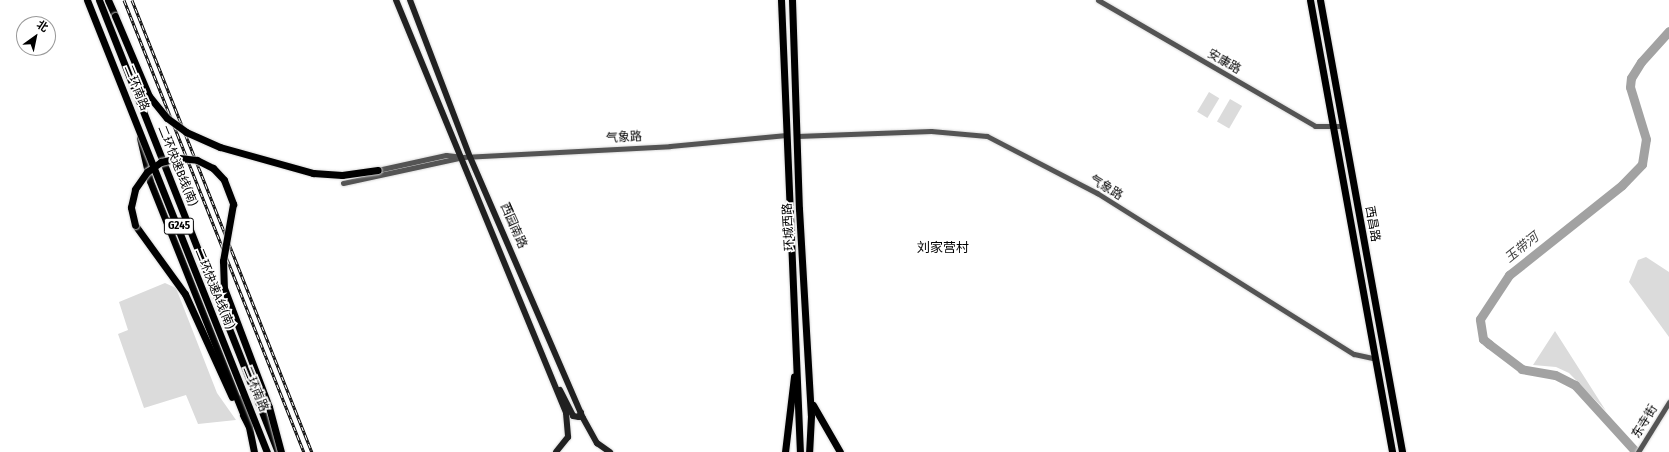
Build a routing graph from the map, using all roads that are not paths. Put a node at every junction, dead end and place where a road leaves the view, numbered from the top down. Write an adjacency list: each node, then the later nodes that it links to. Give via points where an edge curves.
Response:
1 (88, 0): 11 (main road, 二环快速A线(南), bridge); 22 (main road, 二环南路 / G245)
2 (98, 0): 32 (main road, 二环快速B线(南))
3 (108, 0): 18 (main road, bridge, via 146,90 162,114 181,128 220,146 307,172 342,176)
4 (396, 0): 16 (main road, 西园南路)
5 (410, 0): 17 (main road, 西园南路)
6 (781, 0): 14 (main road, 环城西路)
7 (792, 0): 15 (main road, 环城西路)
8 (1098, 0): 13 (street, 安康路, via 1315,126)
9 (1310, 0): 13 (main road, 西昌路)
10 (1320, 0): 12 (main road, 西昌路)
11 (135, 121): 23 (main road, bridge, via 150,181); 31 (main road, 二环快速A线(南), bridge)
12 (1343, 126): 13 (street, 安康路); 40 (main road, 西昌路)
13 (1334, 127): 20 (main road, 西昌路)
14 (786, 135): 17 (street, 气象路, via 670,146); 21 (main road, 环城西路)
15 (797, 136): 20 (street, 气象路, via 932,131 987,136 1097,193 1354,354); 25 (main road, 环城西路)
16 (462, 157): 17 (street, 气象路); 18 (street, 气象路, via 446,155); 19 (street, 气象路); 24 (main road, 西园南路)
17 (470, 157): 27 (main road, 西园南路)
18 (378, 170)
19 (343, 183)
20 (1373, 358): 39 (main road, 西昌路)
21 (796, 361): 35 (main road); 36 (main road, 环城西路)
22 (236, 370): 28 (main road); 31 (main road, 二环南路 / G245)
23 (224, 377): 28 (main road); 32 (main road, bridge, via 183,289 142,238 133,220 132,203 138,184 151,168 166,160 186,158 203,162 217,171 229,189 233,210 223,261 224,288 269,407)
24 (555, 384): 27 (main road, via 565,397 573,416 579,417); 33 (main road, 西园南路, via 569,429 567,441)
25 (809, 394): 37 (main road, 环城西路); 38 (main road, via 818,417)
26 (1669, 402): 41 (street, 东寺街)
27 (581, 412): 34 (main road, 西园南路, via 595,440)
28 (249, 427): 29 (main road); 30 (main road)
29 (254, 452)
30 (259, 452)
31 (268, 452)
32 (279, 452)
33 (556, 452)
34 (610, 452)
35 (785, 452)
36 (800, 452)
37 (809, 452)
38 (840, 452)
39 (1392, 452)
40 (1402, 452)
41 (1638, 452)

